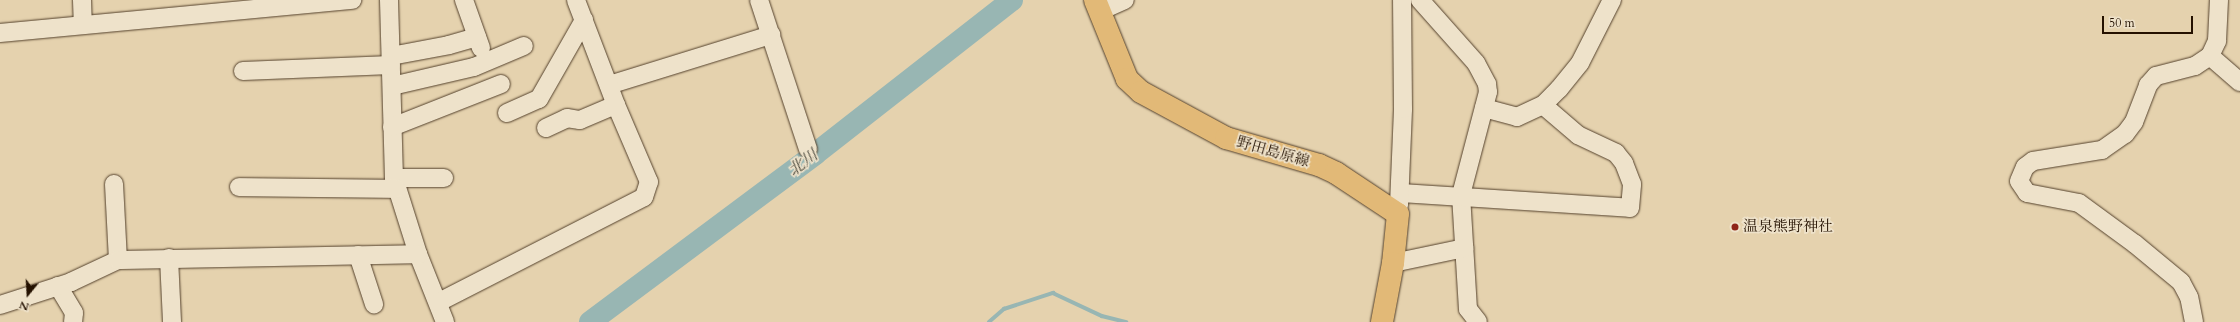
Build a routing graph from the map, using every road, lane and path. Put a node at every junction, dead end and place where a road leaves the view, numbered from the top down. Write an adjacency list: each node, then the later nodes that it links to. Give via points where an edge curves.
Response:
1 (82, 0): 14 (street)
2 (352, 0): 14 (street)
3 (389, 0): 20 (street)
4 (464, 0): 17 (street)
5 (576, 0): 13 (street)
6 (759, 0): 16 (street)
7 (1125, 0): 12 (street)
8 (1402, 0): 38 (street)
9 (1420, 0): 29 (street, via 1476,63 1488,84)
10 (1612, 0): 27 (street, via 1580,63)
11 (2219, 0): 19 (street, via 2218,34)
12 (1098, 6): 40 (main road, 野田島原線, via 1127,79 1142,92 1220,135 1319,165 1336,173)
13 (584, 20): 26 (street); 30 (street, via 539,98)
14 (83, 25): 15 (street)
15 (0, 33)
16 (771, 35): 26 (street); 33 (street)
17 (477, 37): 20 (street); 21 (street)
18 (524, 46): 21 (street)
19 (2210, 56): 23 (street); 56 (street, via 2195,66 2156,76 2148,84 2134,122 2114,143 2088,154 2033,161 2024,167 2019,180 2027,192 2079,203 2135,244 2181,282 2189,297)
20 (391, 61): 22 (street); 25 (street)
21 (486, 62): 25 (street)
22 (243, 71)
23 (2240, 82)
24 (501, 84): 31 (street)
25 (392, 86): 31 (street)
26 (609, 86): 28 (street)
27 (1543, 104): 29 (street, via 1517,117); 39 (street, via 1578,134 1616,153 1624,163 1632,184 1630,208)
28 (616, 105): 32 (street, via 580,120 568,118); 48 (street, via 649,182 644,197)
29 (1484, 108): 39 (street)
30 (507, 113)
31 (392, 127): 36 (street)
32 (546, 128)
33 (808, 149)
34 (444, 178): 36 (street)
35 (114, 184): 45 (street)
36 (395, 184): 37 (street); 42 (street)
37 (240, 187)
38 (1401, 193): 39 (street); 40 (street)
39 (1461, 195): 41 (street)
40 (1398, 214): 46 (main road)
41 (1464, 248): 46 (street); 51 (street, via 1468,309)
42 (418, 254): 43 (street); 48 (street)
43 (358, 255): 44 (street); 49 (street)
44 (169, 258): 45 (street); 53 (street)
45 (118, 260): 47 (street)
46 (1393, 262): 55 (main road)
47 (58, 286): 50 (street); 52 (street, via 74,313)
48 (439, 302): 54 (street)
49 (374, 304)
50 (0, 305)
51 (1474, 321)
52 (74, 322)
53 (172, 322)
54 (445, 322)
55 (1382, 322)
56 (2194, 322)

